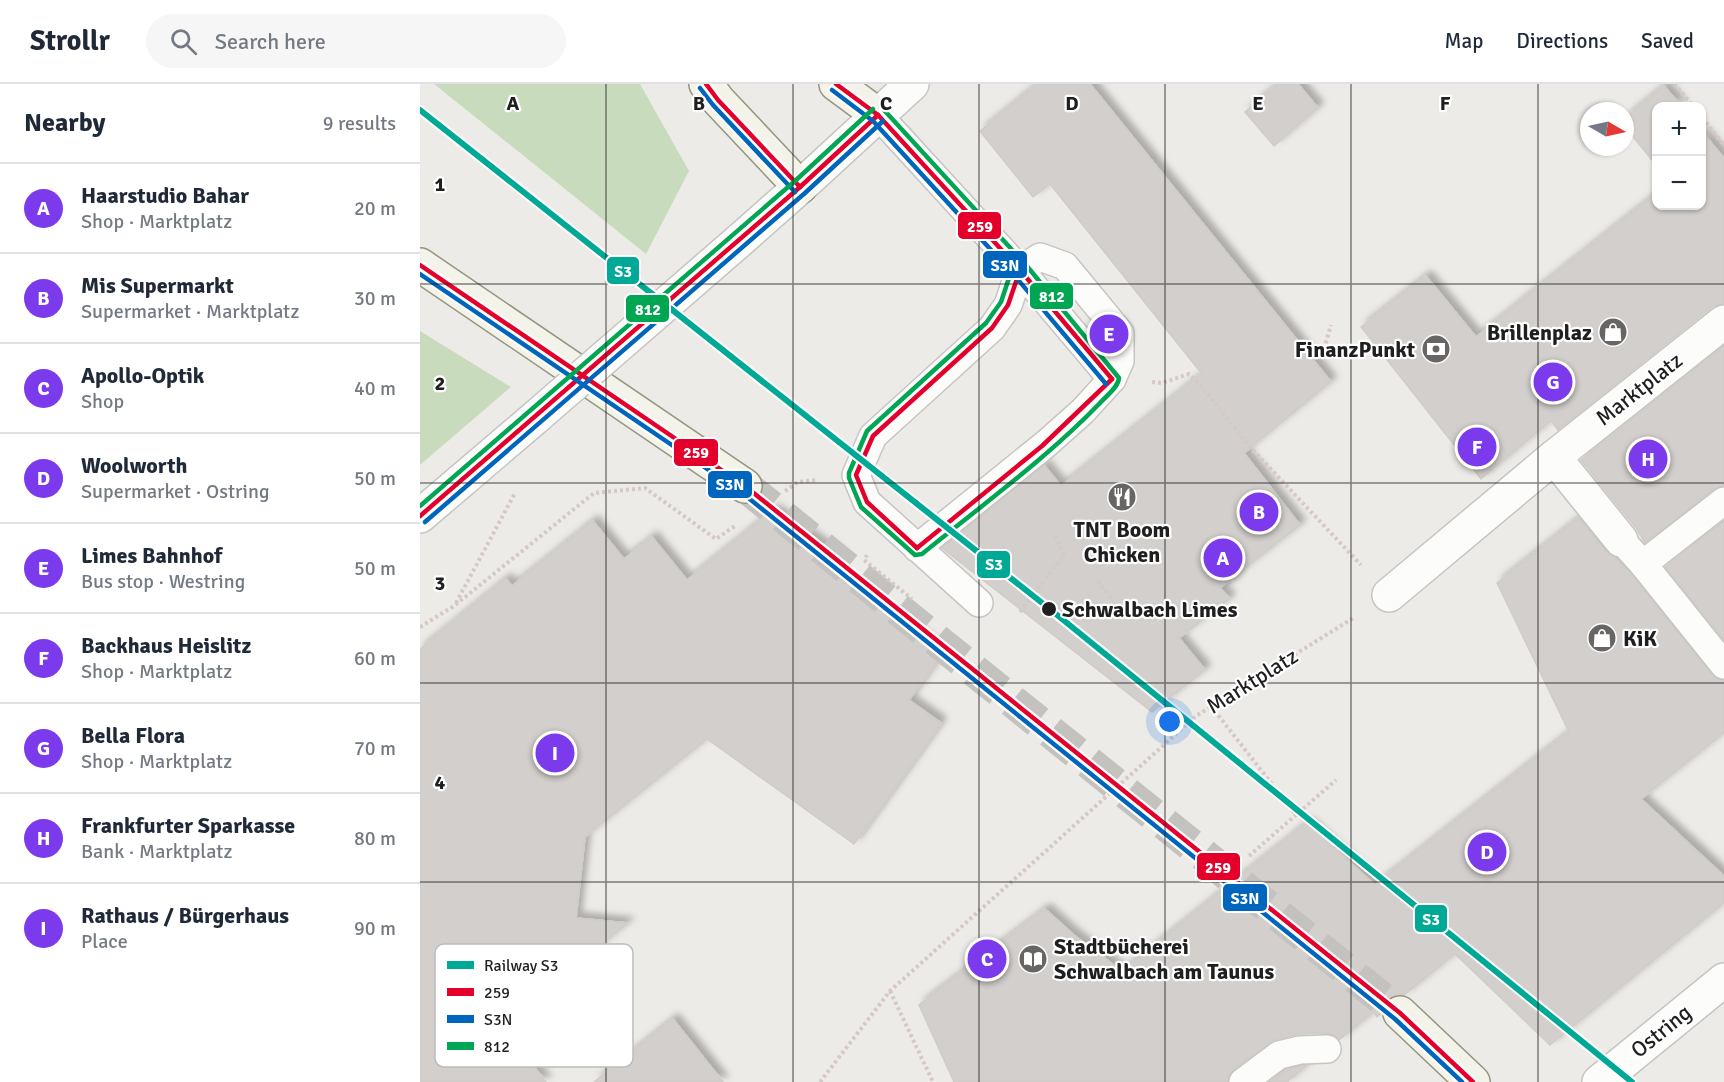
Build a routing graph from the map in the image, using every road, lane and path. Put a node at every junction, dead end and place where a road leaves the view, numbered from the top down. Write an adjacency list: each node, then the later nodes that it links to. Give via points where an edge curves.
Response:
1 (706, 84): 9 (main road)
2 (836, 84): 6 (main road)
3 (912, 84): 6 (street)
4 (1674, 84): 5 (path)
5 (1690, 102)
6 (878, 115): 9 (street); 11 (lane)
7 (1706, 123): 8 (path)
8 (1724, 145)
9 (800, 188): 23 (street, bridge)
10 (420, 265): 19 (main road)
11 (1020, 270): 15 (lane); 15 (lane, via 1040,257 1065,266 1120,333 1120,361); 18 (lane, via 1008,305 992,328 873,436)
12 (1724, 322): 17 (street, Marktplatz)
13 (1331, 325): 14 (path)
14 (1324, 349)
15 (1112, 379): 27 (lane, via 1047,443)
16 (1162, 383): 30 (path, via 1189,374 1250,447)
17 (1554, 457): 26 (street); 30 (street, Marktplatz)
18 (856, 475): 21 (path, via 798,482); 27 (lane, via 867,502)
19 (745, 486)
20 (516, 490): 33 (path)
21 (780, 495)
22 (1724, 501): 28 (lane)
23 (420, 516)
24 (744, 520): 33 (path, via 717,539 645,488 594,492)
25 (1054, 535): 34 (path, via 1064,555)
26 (1621, 540): 28 (lane)
27 (917, 548): 32 (lane)
28 (1643, 564): 36 (lane)
29 (1098, 581): 31 (path)
30 (1389, 595): 37 (path, Marktplatz)
31 (1113, 601)
32 (979, 603)
33 (454, 606): 35 (path)
34 (1020, 612)
35 (420, 627)
36 (1724, 665)
37 (1211, 706): 39 (path); 42 (path, Marktplatz, via 1173,735)
38 (1336, 780): 39 (path)
39 (1296, 815): 40 (path)
40 (1249, 856)
41 (1724, 980): 45 (street, Ostring)
42 (890, 991): 46 (path, Marktplatz); 47 (path)
43 (1400, 1013): 49 (main road)
44 (1327, 1049): 48 (lane, via 1279,1055)
45 (1603, 1078)
46 (820, 1082)
47 (933, 1082)
48 (1243, 1082)
49 (1473, 1082)

